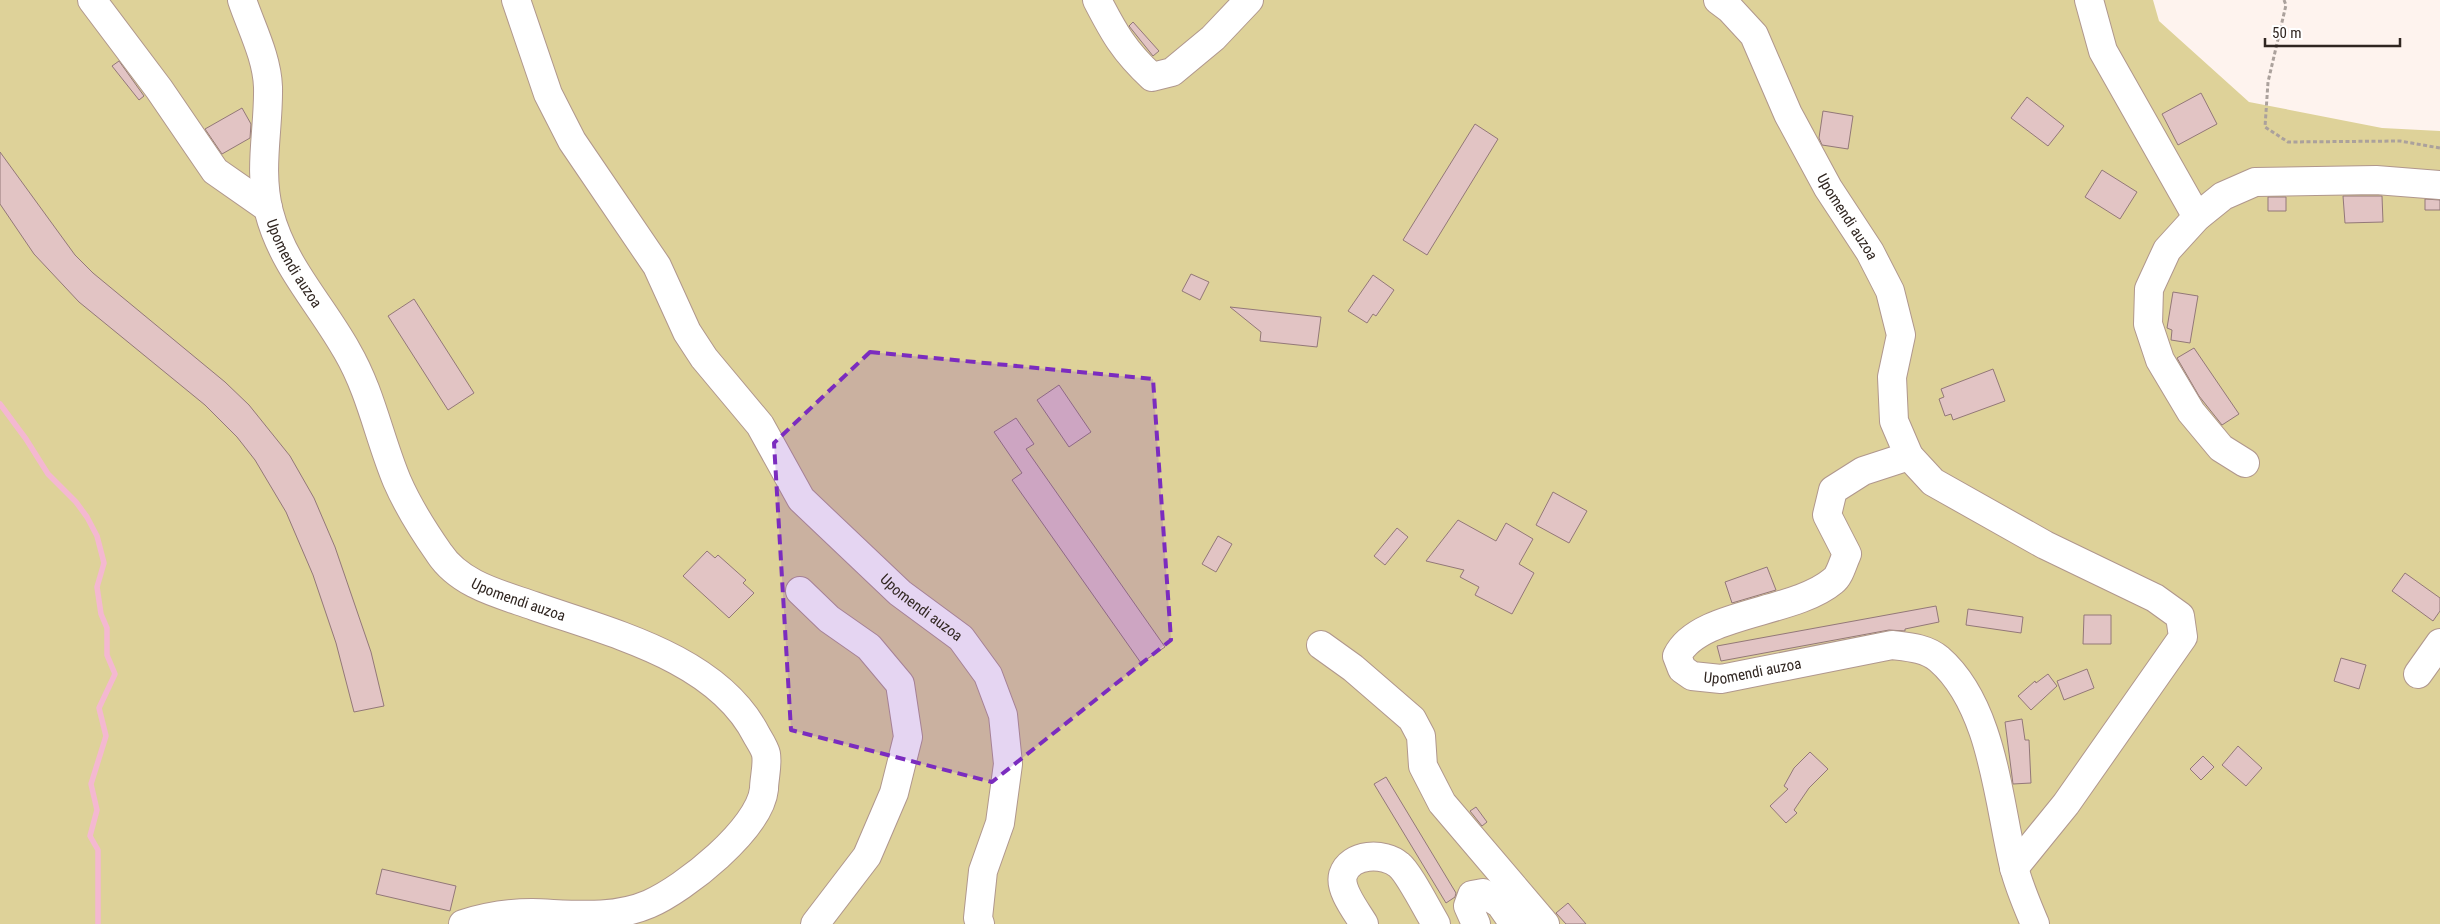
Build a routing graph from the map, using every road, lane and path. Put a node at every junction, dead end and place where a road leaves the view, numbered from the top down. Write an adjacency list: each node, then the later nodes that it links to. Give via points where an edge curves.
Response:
1 (92, 0): 11 (lane, via 159,89 215,172)
2 (242, 0): 11 (lane, Upomendi auzoa, via 264,62 268,85 264,161)
3 (516, 0): 23 (lane, Upomendi auzoa, via 548,94 572,141 657,266 687,332 704,358 760,425 801,500 900,593 961,638 988,675 1003,715 1008,764 1000,822 983,872)
4 (1097, 0): 5 (lane, via 1129,56 1152,77 1172,72 1213,38)
5 (1249, 0)
6 (1718, 0): 13 (lane, Upomendi auzoa, via 1754,35 1788,114 1890,291 1901,335 1892,377 1894,421)
7 (2089, 0): 12 (lane, via 2103,50)
8 (2284, 0): 9 (path, via 2286,5 2268,82 2265,127 2288,142 2400,141)
9 (2440, 148)
10 (2440, 185): 12 (lane, via 2376,180 2256,182 2224,196)
11 (268, 208): 20 (lane, Upomendi auzoa, via 279,242 297,278 347,350 372,403 398,482 441,557 474,585 636,642 699,672 735,702 751,723 766,754 763,799 745,829 694,877)
12 (2196, 217): 14 (lane, via 2166,250 2149,289 2148,324 2160,360 2191,412 2221,448)
13 (1908, 456): 19 (lane, Upomendi auzoa, via 1933,482 2045,545 2155,598 2180,616 2183,637 2066,804); 19 (lane, Upomendi auzoa, via 1863,471 1833,490 1827,515 1847,554 1835,580 1804,598 1712,627 1683,644 1677,656 1682,669 1692,676 1721,678 1892,645 1918,648 1938,658 1963,687 1986,738)
14 (2245, 463)
15 (800, 591): 22 (lane, via 869,647 900,684 908,737 894,793 867,856)
16 (2440, 643): 18 (lane)
17 (1321, 645): 28 (lane, via 1354,668 1412,719 1421,736 1423,766 1442,803)
18 (2418, 674)
19 (2014, 868): 29 (lane, Upomendi auzoa)
20 (626, 917): 21 (lane, Upomendi auzoa, via 528,913)
21 (463, 924)
22 (815, 924)
23 (980, 924)
24 (1364, 924): 25 (lane, via 1344,886 1343,875 1350,863 1381,855 1399,865)
25 (1436, 924)
26 (1476, 924): 27 (lane, via 1468,906 1472,895 1483,893 1500,904)
27 (1514, 924)
28 (1544, 924)
29 (2035, 924)

